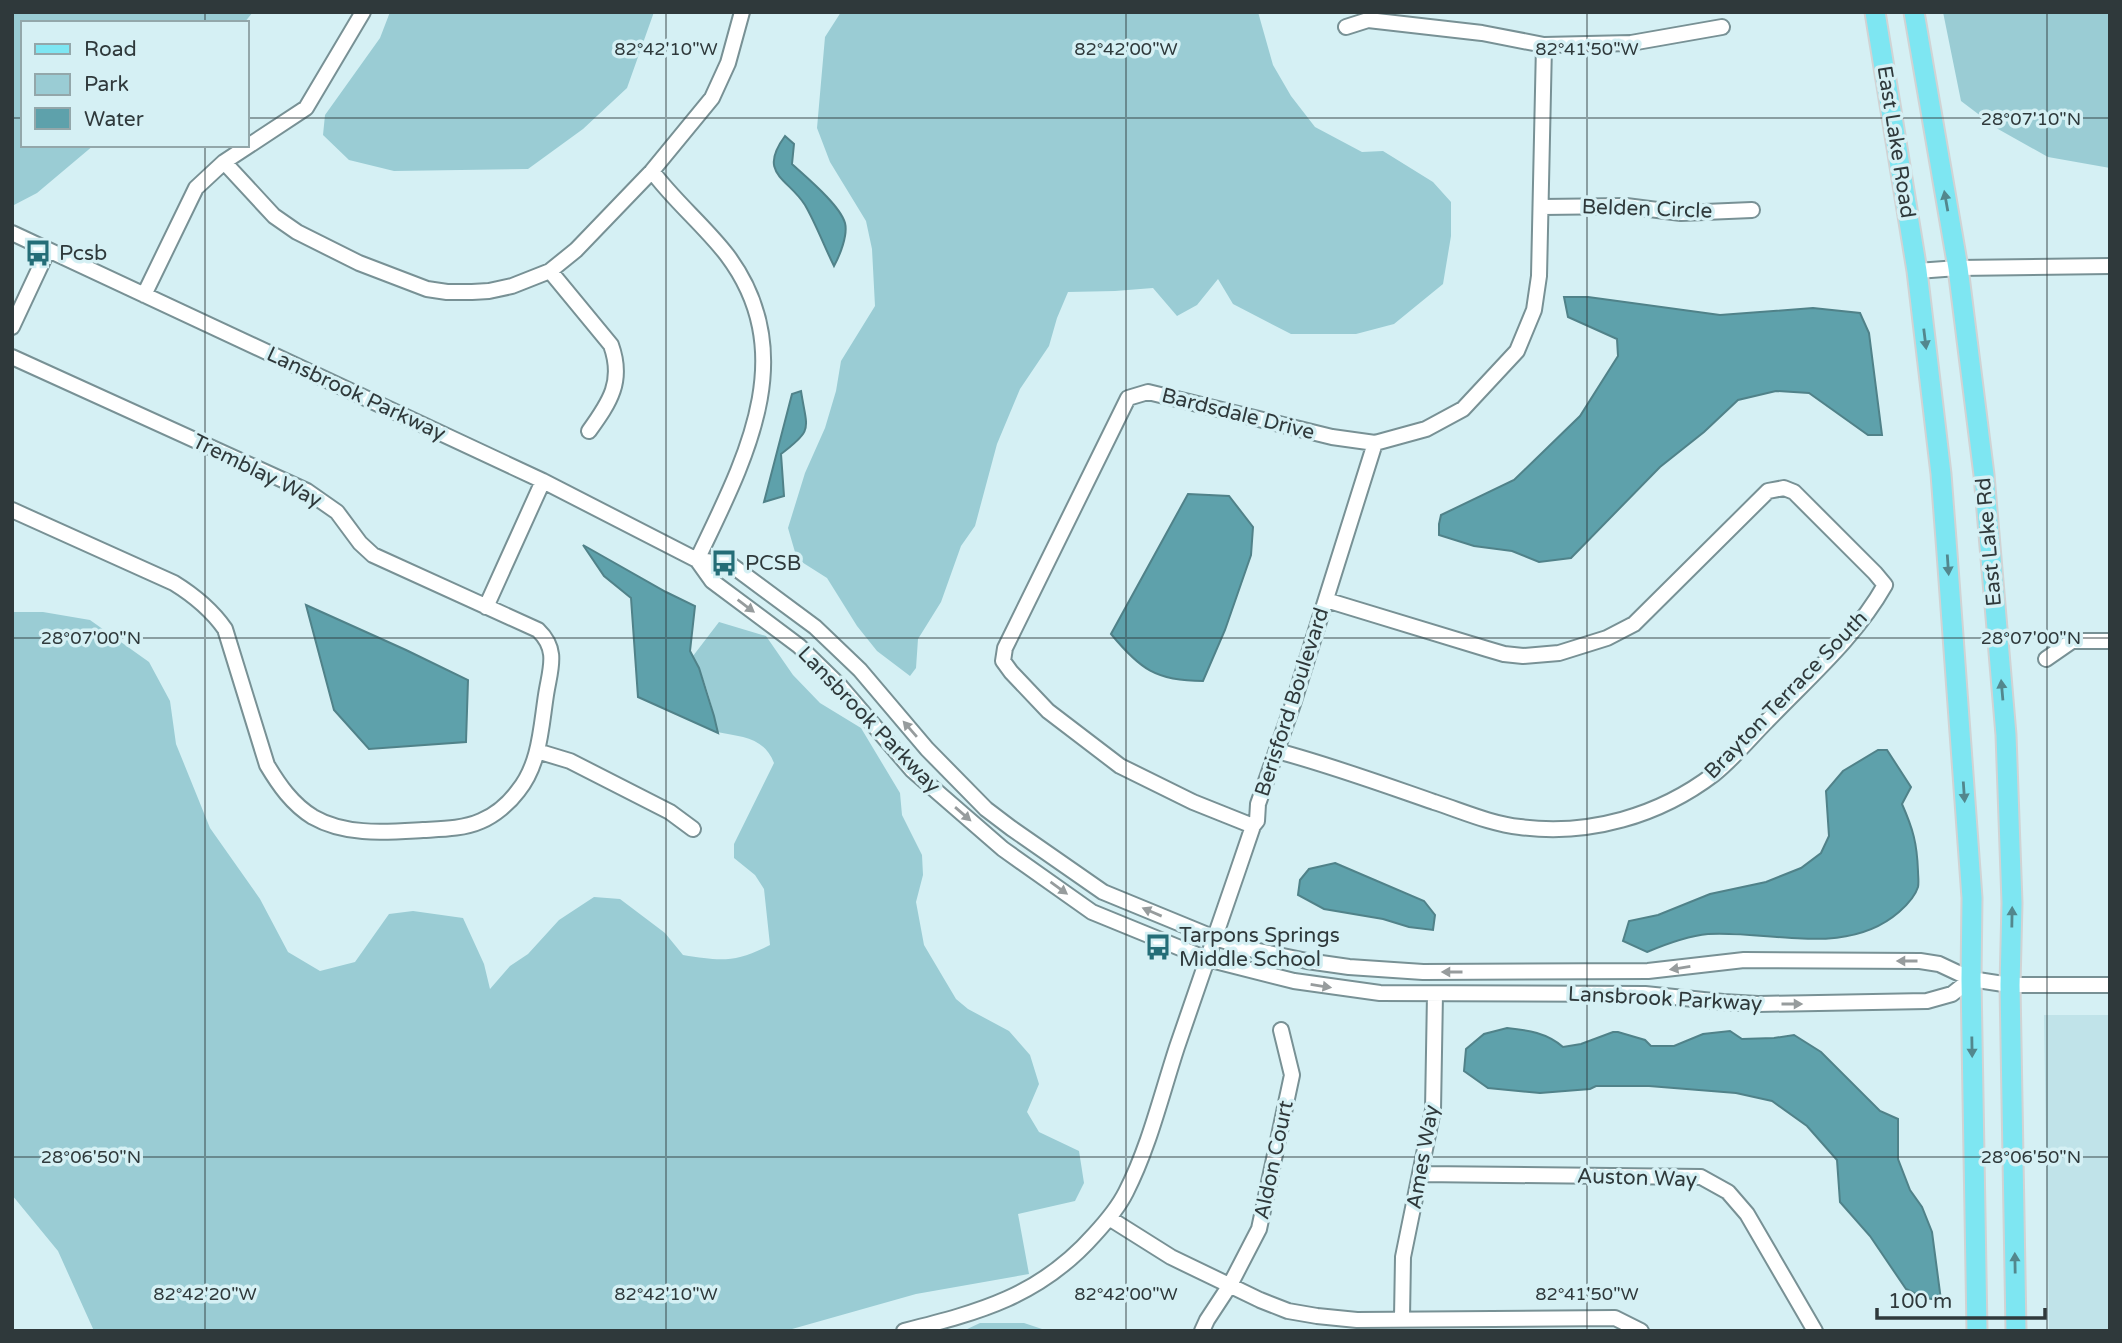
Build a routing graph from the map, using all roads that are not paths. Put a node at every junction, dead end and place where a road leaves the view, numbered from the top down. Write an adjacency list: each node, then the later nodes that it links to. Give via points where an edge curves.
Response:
1 (363, 12): 8 (street, via 306,108)
2 (742, 12): 11 (street, via 728,63 712,98)
3 (1875, 12): 19 (main road, East Lake Road)
4 (1914, 12): 17 (main road, East Lake Road, one-way to 4)
5 (1346, 27): 7 (street, via 1368,20)
6 (1722, 27): 7 (street, via 1631,43)
7 (1544, 45): 12 (street, Bardsdale Drive)
8 (248, 146)
9 (247, 147): 10 (street)
10 (224, 162): 18 (street, via 286,225 405,282 447,292 481,292); 20 (street, via 196,188)
11 (652, 171): 18 (street); 27 (street, via 727,255 749,295 763,351 756,424 739,472)
12 (1542, 207): 13 (street, Belden Circle, via 1626,206 1681,213); 24 (street, Bardsdale Drive, via 1534,310 1517,351 1463,408 1426,429)
13 (1752, 210)
14 (12, 233): 15 (street, Lansbrook Parkway)
15 (48, 250): 20 (street, Lansbrook Parkway); 21 (street)
16 (2110, 266): 17 (street)
17 (1958, 268): 19 (street); 39 (main road, East Lake Rd, one-way to 17, via 2006,735 1984,475)
18 (550, 271): 23 (street, via 611,345 615,356 618,371 614,385)
19 (1917, 271): 38 (main road, East Lake Rd, one-way to 38, via 1941,474 1972,898)
20 (144, 295): 25 (street, Lansbrook Parkway)
21 (12, 327)
22 (12, 357): 29 (street, Tremblay Way, via 307,491 337,512 373,555)
23 (589, 431)
24 (1375, 443): 28 (street, Berisford Boulevard); 34 (street, Bardsdale Drive, via 1332,437 1148,391 1128,398 1005,648 1003,661 1048,711 1120,766)
25 (543, 481): 27 (street, Lansbrook Parkway); 29 (street)
26 (12, 510): 32 (street, Tremblay Way, via 174,583 213,613 229,639 267,765 292,800 313,816 345,828 384,832 480,822 517,793)
27 (697, 560): 36 (street, Lansbrook Parkway, one-way to 27, via 1103,892 1011,828 927,749 860,670 815,628 730,564); 37 (street, Lansbrook Parkway, one-way to 37, via 712,581 799,646 912,770 1003,849 1092,912)
28 (1326, 600): 33 (street, Berisford Boulevard); 33 (street, Brayton Terrace South, via 1504,654 1559,653 1634,624 1768,491 1784,488 1794,492 1885,585 1847,639 1715,773 1671,802 1601,826 1518,827)
29 (486, 607): 32 (street, Tremblay Way, via 538,630 551,646)
30 (2110, 641): 31 (street, via 2072,641)
31 (2046, 659)
32 (537, 751): 35 (street, via 570,761 670,812)
33 (1277, 751): 34 (street, Berisford Boulevard)
34 (1253, 826): 36 (street, Berisford Boulevard)
35 (693, 830)
36 (1215, 939): 37 (street, Berisford Boulevard); 38 (street, Lansbrook Parkway, one-way to 36, via 1920,961 1744,960 1648,971 1389,971 1307,961)
37 (1207, 959): 41 (street, Lansbrook Parkway, one-way to 41, via 1322,986); 44 (street, Berisford Boulevard, via 1137,1166)
38 (1971, 979): 39 (street); 41 (street, Lansbrook Parkway, one-way to 38, via 1645,994 1758,1004 1927,1001 1952,994); 51 (main road, one-way to 51)
39 (2010, 985): 40 (street); 52 (main road, East Lake Rd, one-way to 39)
40 (2110, 985)
41 (1435, 994): 43 (street, Ames Way, via 1433,1111)
42 (1281, 1030): 45 (street, Aldon Court, via 1292,1075 1276,1159 1259,1229)
43 (1421, 1174): 46 (street, Ames Way, via 1403,1256); 50 (street, Auston Way, via 1701,1177 1728,1192 1747,1213)
44 (1109, 1218): 45 (street, via 1171,1257); 47 (street, Berisford Boulevard, via 1062,1267 1023,1292 978,1311)
45 (1230, 1285): 46 (street, via 1288,1311 1357,1320); 48 (street, Aldon Court)
46 (1402, 1318): 49 (street, via 1615,1318)
47 (904, 1331)
48 (1202, 1331)
49 (1641, 1331)
50 (1815, 1331)
51 (1977, 1331)
52 (2016, 1331)

